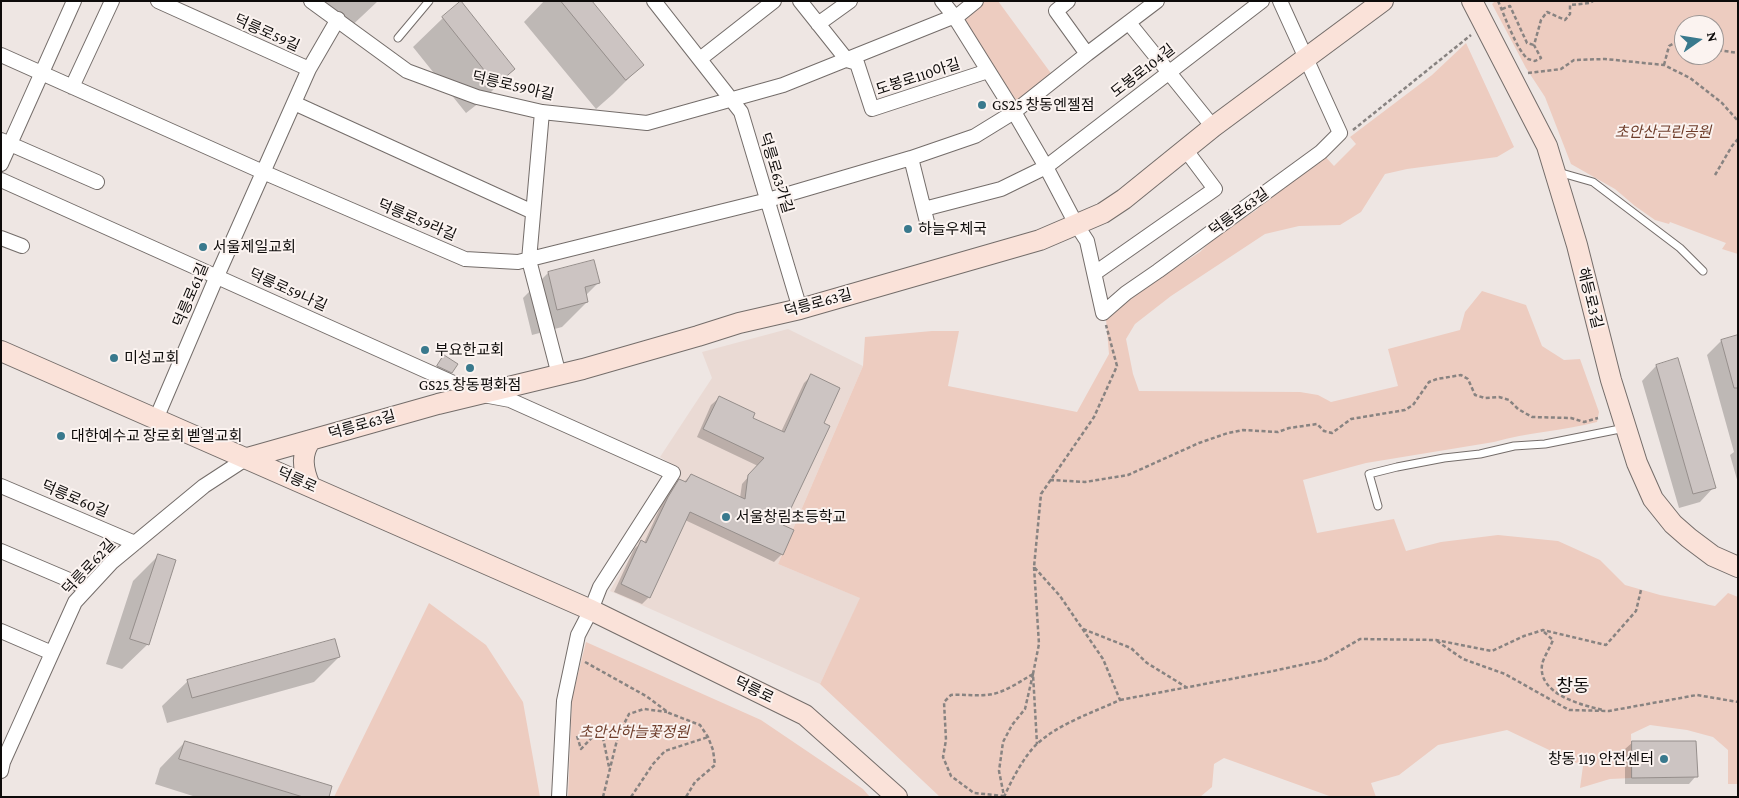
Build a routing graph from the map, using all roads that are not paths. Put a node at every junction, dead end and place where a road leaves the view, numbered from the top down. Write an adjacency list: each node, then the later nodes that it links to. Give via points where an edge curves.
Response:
1 (74, 1): 31 (street)
2 (112, 1): 32 (street)
3 (158, 1): 28 (street, 덕릉로59길)
4 (311, 1): 19 (street, 덕릉로59아길)
5 (429, 1): 22 (lane)
6 (654, 1): 26 (street, 덕릉로63가길)
7 (774, 1): 26 (street)
8 (800, 1): 21 (street, 도봉로110아길)
9 (850, 1): 21 (street)
10 (942, 1): 18 (street)
11 (976, 1): 18 (street)
12 (1068, 1): 23 (street, via 1056,11)
13 (1157, 1): 20 (street)
14 (1262, 1): 30 (street, 도봉로104길)
15 (1280, 1): 25 (street)
16 (1383, 1): 25 (street, 덕릉로63길)
17 (1472, 1): 43 (street, 해등로3길, via 1547,146)
18 (954, 16): 27 (street); 29 (street)
19 (338, 19): 28 (street, 덕릉로61길); 35 (street, 덕릉로59아길, via 407,71 477,97)
20 (1129, 23): 23 (street); 30 (street)
21 (818, 24): 27 (street, 도봉로110아길)
22 (398, 38)
23 (1087, 54): 36 (street)
24 (1, 55): 31 (street, 덕릉로59라길)
25 (1306, 58): 37 (street, 덕릉로63길); 56 (street, 덕릉로63길, via 1340,133 1321,152 1103,313)
26 (700, 59): 33 (street, 덕릉로63가길)
27 (847, 60): 29 (street, 도봉로110아길, via 857,63 872,109); 33 (street, via 783,85)
28 (308, 70): 34 (street, 덕릉로61길)
29 (988, 71): 36 (street)
30 (1168, 72): 37 (street); 42 (street, 도봉로104길)
31 (42, 74): 32 (street, 덕릉로59라길); 38 (street)
32 (72, 87): 44 (street, 덕릉로59라길)
33 (732, 99): 35 (street, 덕릉로59아길, via 647,122); 47 (street, 덕릉로63가길, via 741,112)
34 (294, 103): 44 (street, 덕릉로61길); 49 (street)
35 (542, 112): 49 (street)
36 (1014, 112): 40 (street, via 975,136); 42 (street)
37 (1213, 127): 39 (street, 덕릉로63길)
38 (6, 142): 41 (street); 46 (street)
39 (1185, 149): 50 (street, 덕릉로63길, via 1103,214); 56 (street, via 1215,189)
40 (911, 158): 47 (street); 48 (street)
41 (1, 164)
42 (1046, 168): 48 (street, via 1001,189); 50 (street)
43 (1554, 171): 55 (lane, via 1593,182 1680,248); 63 (street, 해등로3길)
44 (263, 172): 54 (street, 덕릉로59라길, via 465,259); 57 (street, 덕릉로61길)
45 (1, 180): 57 (street, 덕릉로59나길)
46 (97, 182)
47 (768, 200): 54 (street, 덕릉로59라길); 58 (street, 덕릉로63가길)
48 (924, 209): 51 (street)
49 (533, 212): 54 (street)
50 (1076, 224): 56 (street, via 1086,241); 58 (street, 덕릉로63길, via 1040,240)
51 (928, 226)
52 (1, 238): 53 (street)
53 (22, 246)
54 (529, 260): 60 (street)
55 (1703, 271)
56 (1095, 273)
57 (217, 276): 61 (street, 덕릉로59나길); 62 (street, 덕릉로61길)
58 (800, 309): 60 (street, 덕릉로63길, via 739,323)
59 (1, 351): 62 (street, 덕릉로)
60 (559, 375): 61 (street, 덕릉로63길)
61 (478, 394): 64 (street, 덕릉로63길); 73 (street, 덕릉로63길, via 510,400 673,473 600,586)
62 (156, 419): 65 (street, 덕릉로)
63 (1626, 428): 68 (lane, via 1545,444 1444,458 1369,474); 71 (street, 해등로3길, via 1637,463 1660,509 1689,538 1713,556)
64 (311, 440): 65 (street, 덕릉로63길); 67 (street, via 305,447 303,460)
65 (247, 458): 67 (street, 덕릉로); 69 (street, 덕릉로62길, via 204,486)
66 (1, 486): 69 (street, 덕릉로60길)
67 (310, 486): 73 (street, 덕릉로)
68 (1378, 506)
69 (135, 543): 72 (street, 덕릉로62길)
70 (1, 551): 72 (street)
71 (1738, 568)
72 (88, 588): 75 (street, 덕릉로62길, via 75,602)
73 (591, 610): 77 (street, via 578,635 564,701); 78 (street, 덕릉로, via 805,715)
74 (1, 631): 75 (street)
75 (52, 653): 76 (street, 덕릉로62길)
76 (1, 771)
77 (559, 797)
78 (898, 797)

